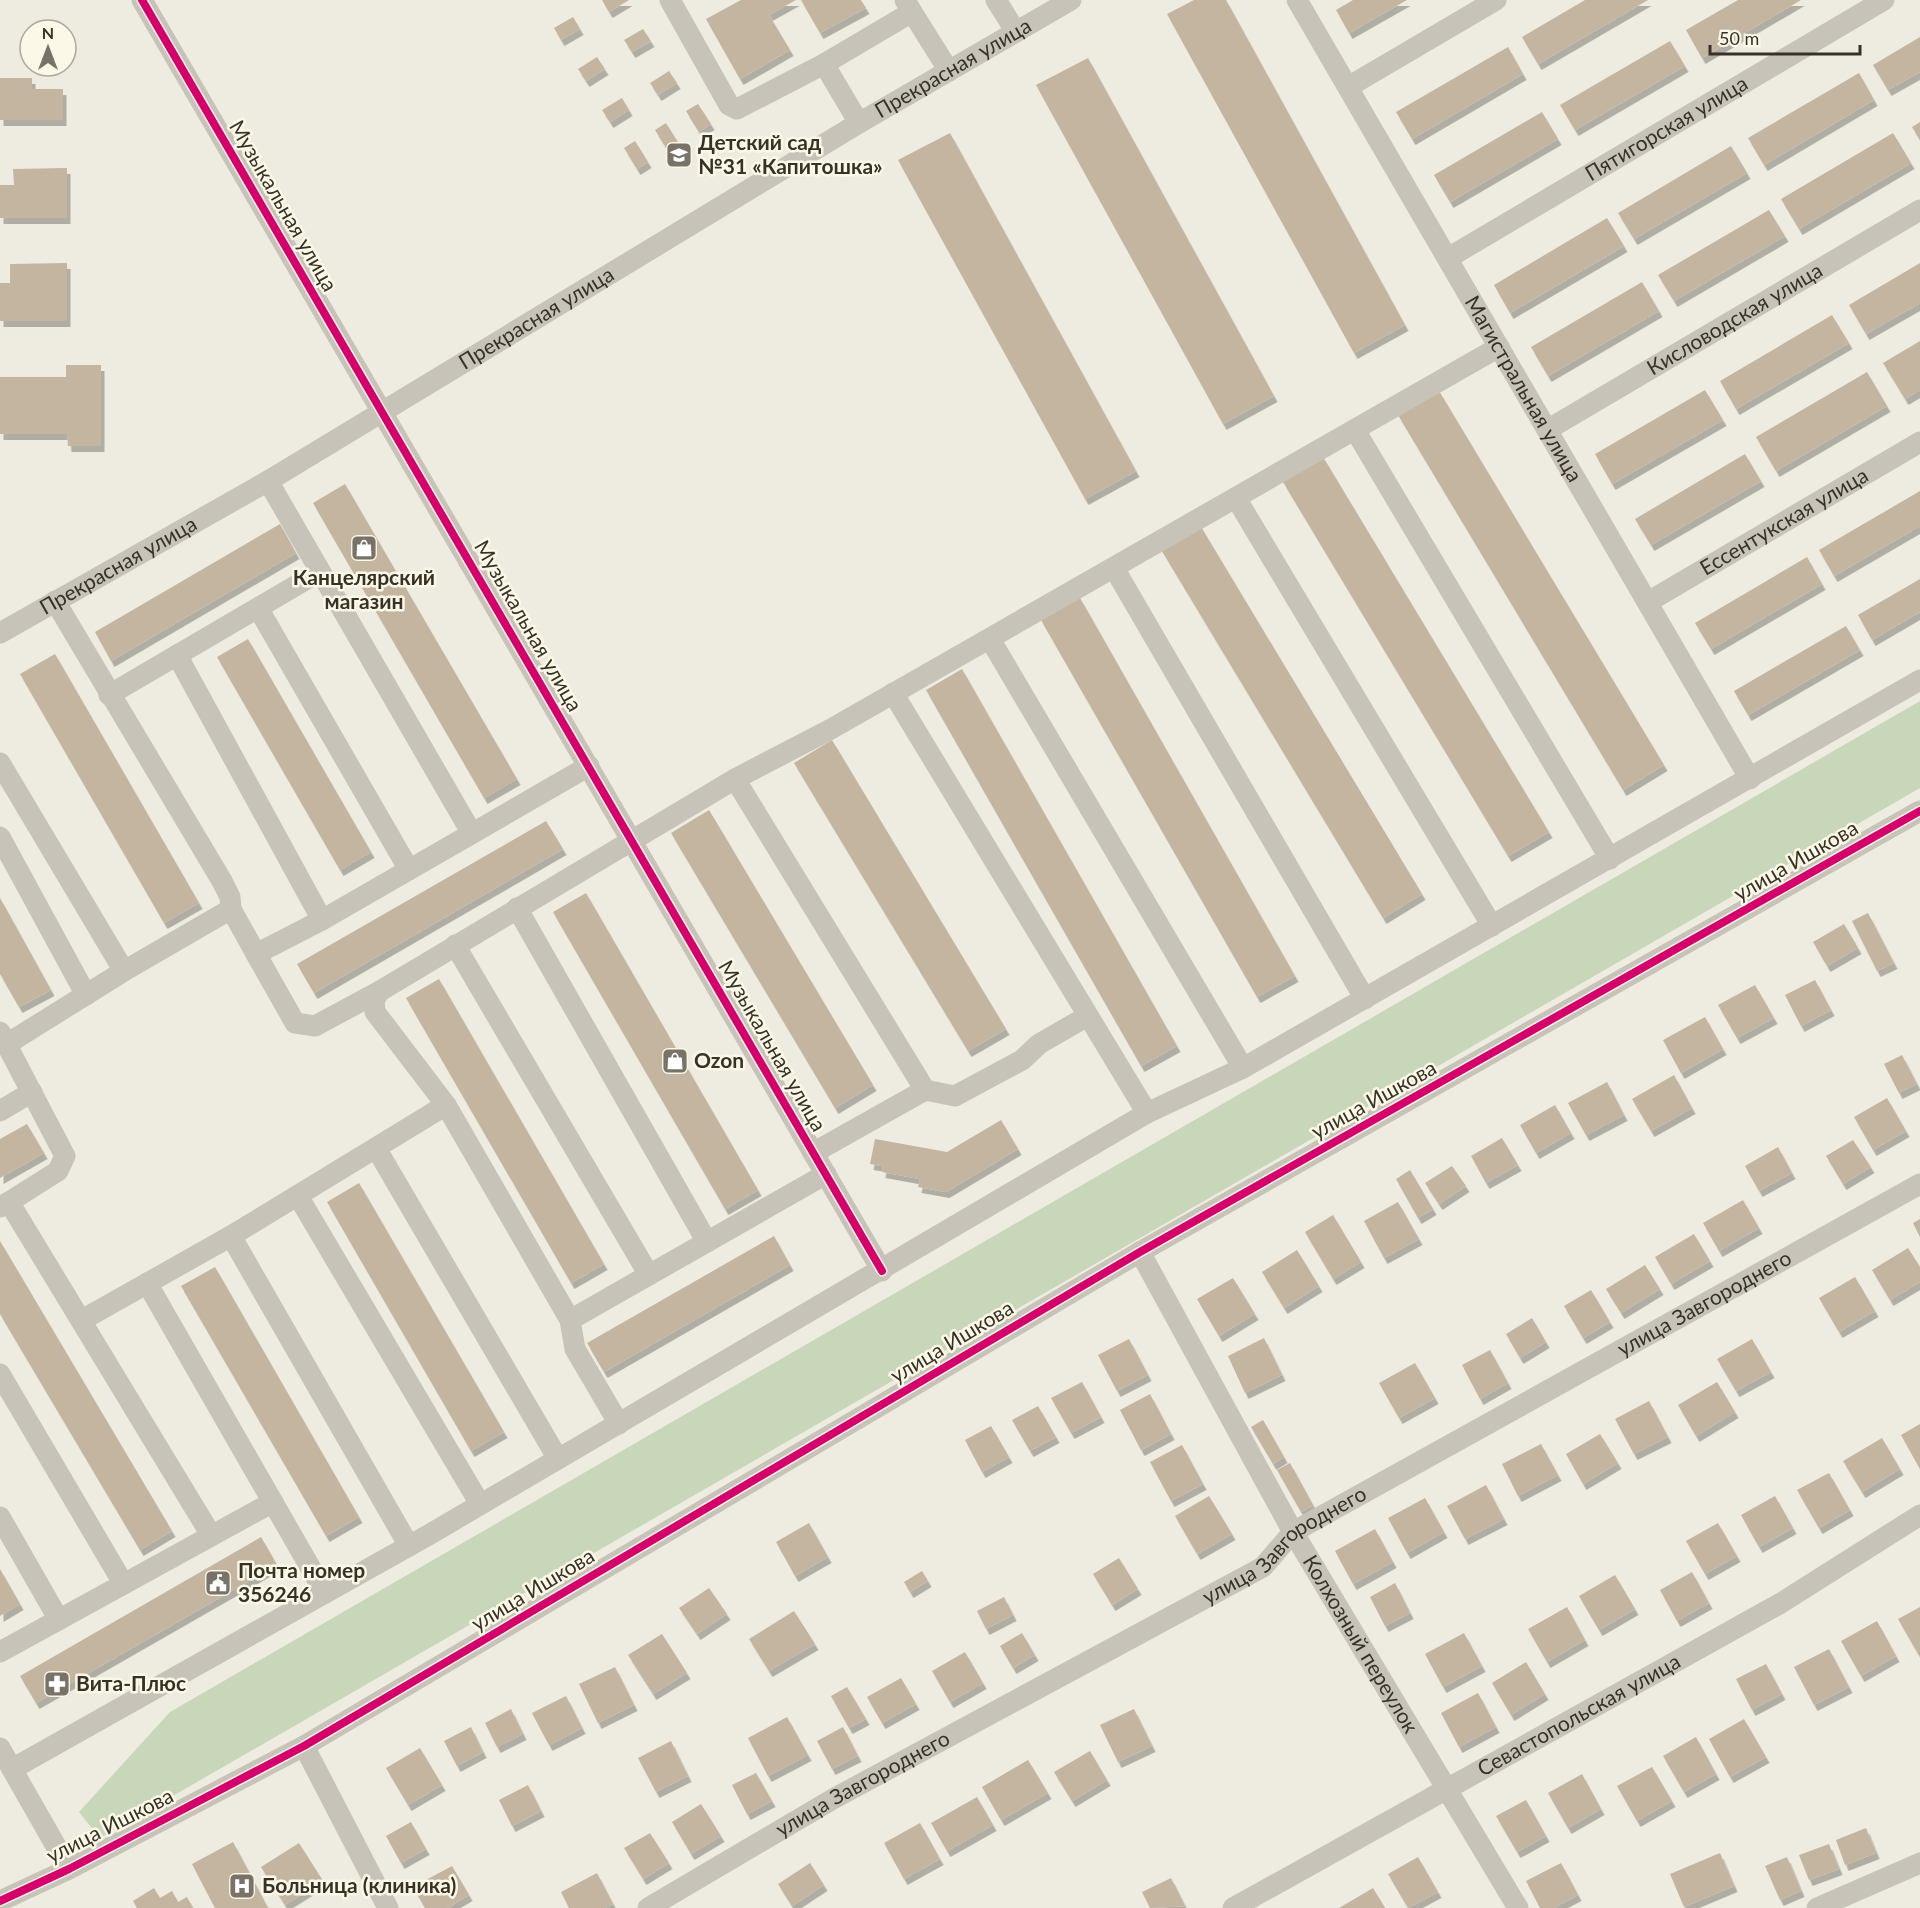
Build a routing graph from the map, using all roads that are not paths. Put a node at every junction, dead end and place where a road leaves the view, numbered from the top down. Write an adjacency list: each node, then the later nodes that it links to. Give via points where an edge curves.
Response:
1 (142, 0): 17 (street, Музыкальная улица)
2 (670, 0): 10 (street, via 729,105 737,109)
3 (996, 0): 9 (street)
4 (1071, 0): 9 (street, Прекрасная улица)
5 (1297, 0): 12 (street, Магистральная улица)
6 (1496, 0): 12 (street)
7 (1884, 0): 15 (street, Пятигорская улица)
8 (909, 6): 10 (street); 11 (street)
9 (1016, 32): 11 (street, Прекрасная улица)
10 (824, 64): 13 (street)
11 (949, 71): 13 (street, Прекрасная улица)
12 (1348, 87): 15 (street, Магистральная улица)
13 (859, 123): 17 (street, Прекрасная улица)
14 (1920, 210): 19 (street, Кисловодская улица)
15 (1448, 258): 16 (street, Магистральная улица)
16 (1499, 347): 18 (street); 19 (street, Магистральная улица)
17 (382, 412): 21 (street, Прекрасная улица); 35 (street, Музыкальная улица)
18 (1354, 430): 22 (street); 42 (street)
19 (1547, 430): 26 (street, Магистральная улица)
20 (1920, 441): 26 (street, Ессентукская улица)
21 (268, 481): 24 (street); 25 (street, Прекрасная улица)
22 (1236, 498): 23 (street); 47 (street)
23 (1114, 568): 29 (street); 53 (street)
24 (319, 572): 27 (street); 39 (street)
25 (55, 601): 28 (street, Прекрасная улица); 33 (street)
26 (1648, 602): 37 (street, Магистральная улица)
27 (258, 608): 30 (street); 43 (street)
28 (0, 633)
29 (990, 639): 32 (street); 56 (street)
30 (177, 655): 33 (street); 46 (street)
31 (1920, 680): 37 (street)
32 (893, 693): 36 (street); 54 (street)
33 (109, 694): 45 (street, via 222,881)
34 (0, 763): 50 (street)
35 (589, 766): 39 (street); 41 (street, Музыкальная улица)
36 (735, 779): 41 (street); 57 (street)
37 (1750, 779): 42 (street)
38 (1920, 811): 70 (street, улица Ишкова)
39 (471, 832): 43 (street)
40 (0, 837): 52 (street)
41 (632, 841): 44 (street); 63 (street, Музыкальная улица)
42 (1610, 859): 47 (street)
43 (408, 868): 46 (street)
44 (517, 908): 48 (street); 69 (street)
45 (231, 909): 49 (street); 50 (street)
46 (322, 920): 49 (street)
47 (1492, 926): 53 (street)
48 (455, 945): 51 (street); 72 (street)
49 (256, 954): 51 (street, via 296,1023 315,1026)
50 (124, 971): 52 (street)
51 (380, 991): 59 (street, via 374,1000 375,1012)
52 (86, 995): 55 (street)
53 (1365, 999): 56 (street)
54 (1086, 1017): 57 (street, via 1039,1044 1022,1060 955,1096); 61 (street)
55 (4, 1038): 58 (street)
56 (1243, 1068): 61 (street)
57 (925, 1090): 63 (street)
58 (32, 1092): 60 (street); 67 (street, via 65,1156 58,1171)
59 (446, 1105): 62 (street); 75 (street)
60 (0, 1111)
61 (1147, 1113): 71 (street)
62 (376, 1148): 66 (street); 78 (street)
63 (813, 1153): 64 (street, Музыкальная улица)
64 (826, 1174): 69 (street); 71 (street, Музыкальная улица)
65 (1920, 1184): 83 (street, улица Завгороднего)
66 (298, 1196): 68 (street); 80 (street)
67 (4, 1204): 74 (street)
68 (231, 1236): 73 (street); 85 (street)
69 (707, 1242): 72 (street)
70 (1140, 1252): 83 (street, Колхозный переулок); 90 (street, улица Ишкова)
71 (882, 1270): 77 (street)
72 (649, 1275): 75 (street)
73 (147, 1283): 74 (street); 79 (street)
74 (82, 1320): 84 (street)
75 (570, 1320): 77 (street, via 575,1349)
76 (0, 1374): 86 (street)
77 (619, 1424): 78 (street)
78 (558, 1460): 80 (street)
79 (273, 1502): 84 (street); 87 (street)
80 (480, 1504): 85 (street)
81 (1920, 1515): 93 (street, Севастопольская улица, via 1781,1603)
82 (0, 1517): 88 (street)
83 (1293, 1532): 93 (street, Колхозный переулок); 98 (street, улица Завгороднего, via 1263,1567 833,1799)
84 (211, 1535): 86 (street)
85 (409, 1546): 87 (street)
86 (123, 1583): 88 (street)
87 (325, 1593): 92 (street)
88 (59, 1620): 89 (street)
89 (0, 1652)
90 (304, 1746): 95 (street, улица Ишкова); 97 (street)
91 (0, 1748): 92 (street)
92 (12, 1768): 95 (street)
93 (1445, 1788): 99 (street, Севастопольская улица); 100 (street, Колхозный переулок)
94 (1920, 1863): 101 (street)
95 (69, 1869): 96 (street, улица Ишкова)
96 (0, 1901)
97 (388, 1908)
98 (648, 1908)
99 (1233, 1908)
100 (1518, 1908)
101 (1816, 1908)

